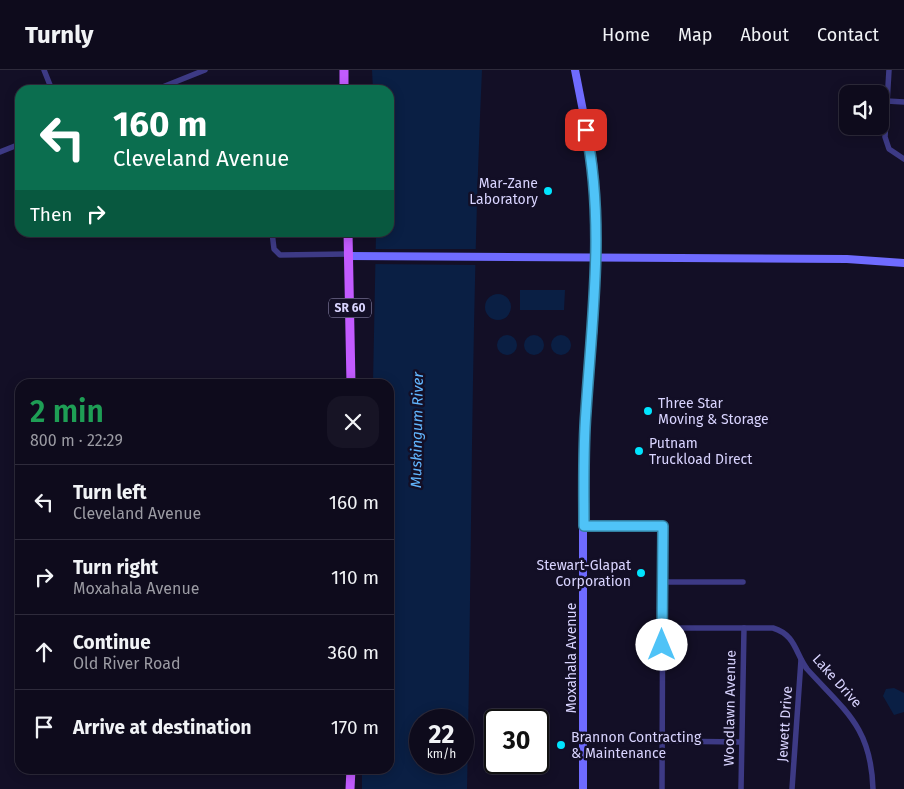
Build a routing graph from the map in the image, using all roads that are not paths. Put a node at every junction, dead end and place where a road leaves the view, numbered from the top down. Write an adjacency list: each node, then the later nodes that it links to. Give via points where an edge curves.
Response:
1 (44, 70): 6 (street)
2 (204, 70): 7 (street)
3 (344, 70): 8 (main road)
4 (575, 70): 19 (main road, Moxahala Avenue, via 593,162)
5 (889, 70): 9 (street)
6 (50, 85)
7 (167, 85)
8 (344, 85)
9 (888, 85)
10 (889, 101): 11 (street)
11 (904, 102)
12 (886, 135): 15 (street, via 886,143)
13 (15, 146): 14 (street)
14 (0, 152)
15 (904, 159)
16 (273, 237): 18 (street, via 274,249 280,255)
17 (348, 237): 18 (main road, SR 60)
18 (348, 255): 19 (main road); 21 (main road, SR 60)
19 (595, 258): 20 (main road); 22 (main road, Moxahala Avenue, via 594,324 583,451)
20 (904, 263)
21 (351, 379)
22 (584, 526): 23 (street, via 663,526); 32 (main road, Moxahala Avenue)
23 (662, 582): 24 (street); 25 (street)
24 (743, 582)
25 (662, 628): 26 (street, Lake Drive); 28 (street)
26 (744, 628): 27 (street, Lake Drive, via 780,630 794,641); 29 (street, Woodlawn Avenue)
27 (801, 660): 35 (street, Jewett Drive); 36 (street, Lake Drive, via 855,720 869,754)
28 (662, 741): 29 (street); 33 (street)
29 (741, 742): 34 (street, Woodlawn Avenue)
30 (351, 774): 31 (main road)
31 (350, 789)
32 (582, 789)
33 (662, 789)
34 (741, 789)
35 (792, 789)
36 (873, 789)

